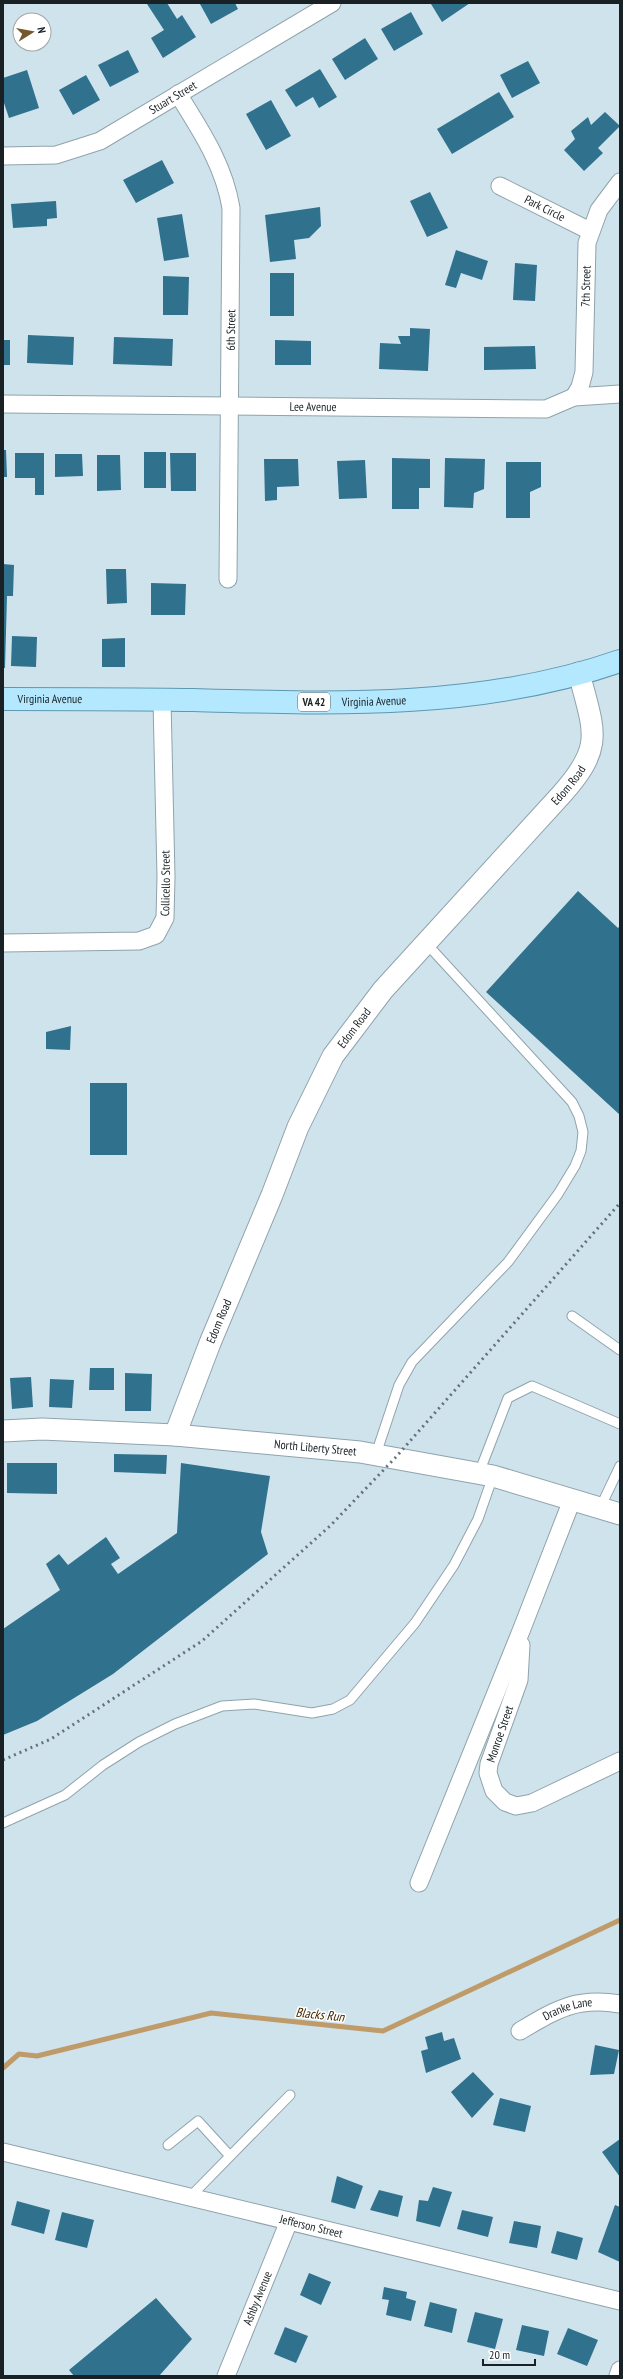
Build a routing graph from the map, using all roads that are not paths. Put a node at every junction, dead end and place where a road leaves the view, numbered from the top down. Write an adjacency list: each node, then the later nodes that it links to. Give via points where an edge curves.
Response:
1 (332, 3): 2 (street, Stuart Street)
2 (178, 94): 3 (street, Stuart Street, via 86,147 56,155); 10 (street, 6th Street, via 219,164 228,188 231,208)
3 (3, 156)
4 (620, 182): 6 (street, 7th Street, via 601,205)
5 (500, 186): 6 (street, Park Circle)
6 (590, 232): 8 (street, 7th Street, via 585,261 584,372 580,388)
7 (620, 394): 8 (street, Lee Avenue)
8 (574, 397): 10 (street, Lee Avenue, via 546,409)
9 (3, 404): 10 (street, Lee Avenue)
10 (230, 406): 11 (street, 6th Street)
11 (228, 579)
12 (620, 661): 13 (main road, Virginia Avenue / VA 42)
13 (579, 673): 15 (main road, Virginia Avenue / VA 42, via 489,692 420,699 314,702); 16 (street, Edom Road, via 593,732 591,749 584,767)
14 (3, 699): 15 (main road, Virginia Avenue / VA 42)
15 (162, 700): 17 (street, Collicello Street, via 166,898 165,918 156,935 139,941)
16 (425, 942): 22 (street, Edom Road, via 363,1014 333,1056 314,1091); 23 (lane, via 572,1102 582,1125 582,1144 576,1166 508,1262 412,1362 399,1385)
17 (3, 943)
18 (572, 1316): 19 (lane)
19 (620, 1350)
20 (620, 1424): 25 (lane, via 532,1386 508,1398)
21 (3, 1431): 22 (street, North Liberty Street, via 42,1429)
22 (175, 1434): 23 (street, North Liberty Street)
23 (376, 1454): 25 (street, North Liberty Street)
24 (620, 1466): 27 (lane)
25 (486, 1474): 26 (street, North Liberty Street); 31 (lane, via 478,1519 454,1565 415,1623 350,1700 333,1709 318,1712 254,1704 222,1706 175,1724 140,1742 103,1765 73,1790)
26 (572, 1500): 27 (street, North Liberty Street); 29 (street, Monroe Street)
27 (600, 1508): 28 (street, North Liberty Street)
28 (620, 1514)
29 (521, 1631): 30 (street, Monroe Street, via 519,1680 489,1764 488,1778 494,1791 510,1804 528,1804); 32 (street, Monroe Street)
30 (620, 1760)
31 (3, 1824)
32 (419, 1884)
33 (620, 2004): 34 (street, Dranke Lane, via 597,2000 560,2008)
34 (520, 2031)
35 (290, 2095): 38 (lane)
36 (168, 2145): 38 (lane, via 198,2121)
37 (3, 2152): 39 (street, Jefferson Street)
38 (230, 2156): 39 (lane)
39 (190, 2196): 40 (street, Jefferson Street)
40 (289, 2221): 41 (street, Jefferson Street); 43 (street, Ashby Avenue)
41 (620, 2301)
42 (620, 2370): 44 (street)
43 (226, 2376)
44 (618, 2376)

